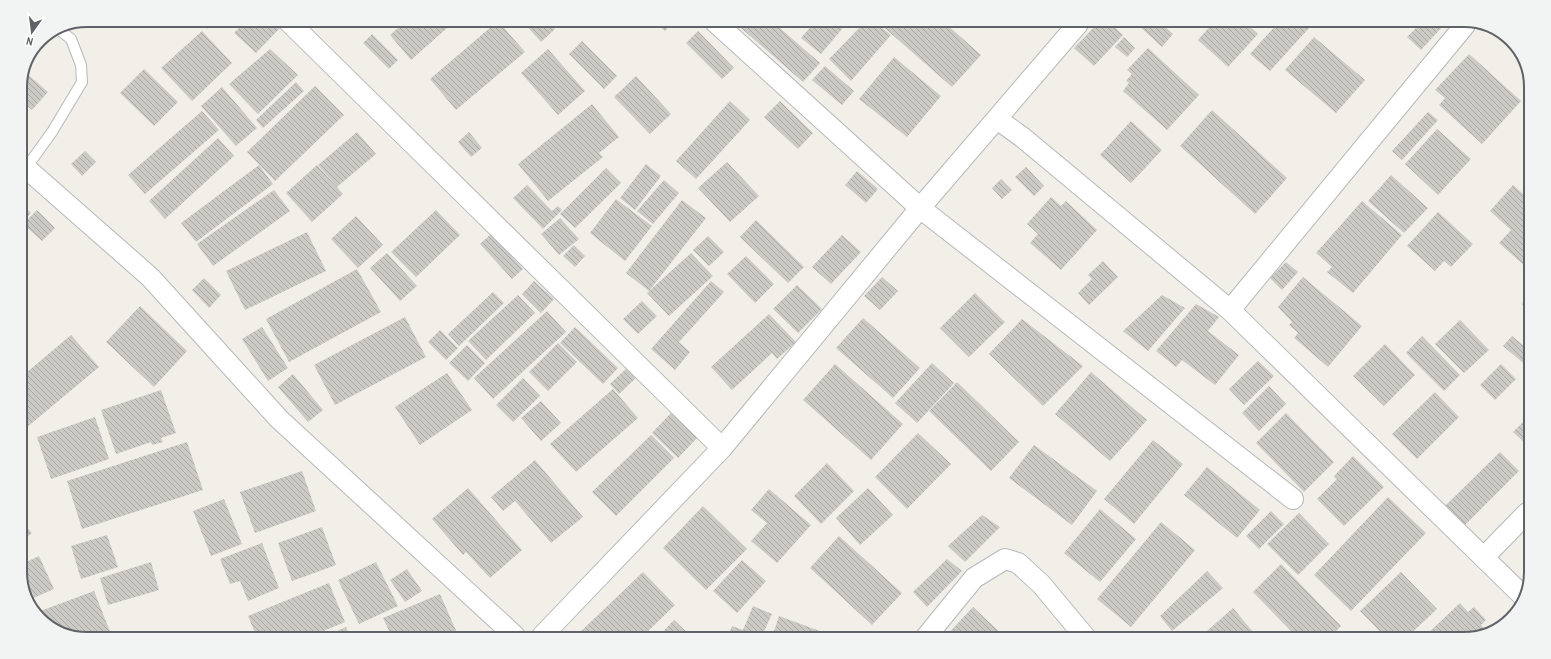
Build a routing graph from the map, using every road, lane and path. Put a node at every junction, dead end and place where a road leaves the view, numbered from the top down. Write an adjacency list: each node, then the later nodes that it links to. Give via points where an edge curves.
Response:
1 (294, 27): 11 (street)
2 (721, 27): 9 (street)
3 (1075, 27): 6 (street)
4 (1462, 27): 10 (street)
5 (63, 33): 7 (lane, via 71,40 81,65 82,82 52,132)
6 (997, 119): 9 (street); 10 (street)
7 (27, 166)
8 (27, 174): 16 (street, via 150,277 279,420)
9 (920, 208): 11 (street); 12 (street)
10 (1230, 310): 14 (street)
11 (722, 448): 17 (street)
12 (1293, 499)
13 (1524, 516): 14 (street)
14 (1484, 557): 15 (street)
15 (1520, 593)
16 (511, 632)
17 (546, 632)
18 (930, 632): 19 (street, via 974,578 1005,559 1018,563 1041,584)
19 (1081, 632)

